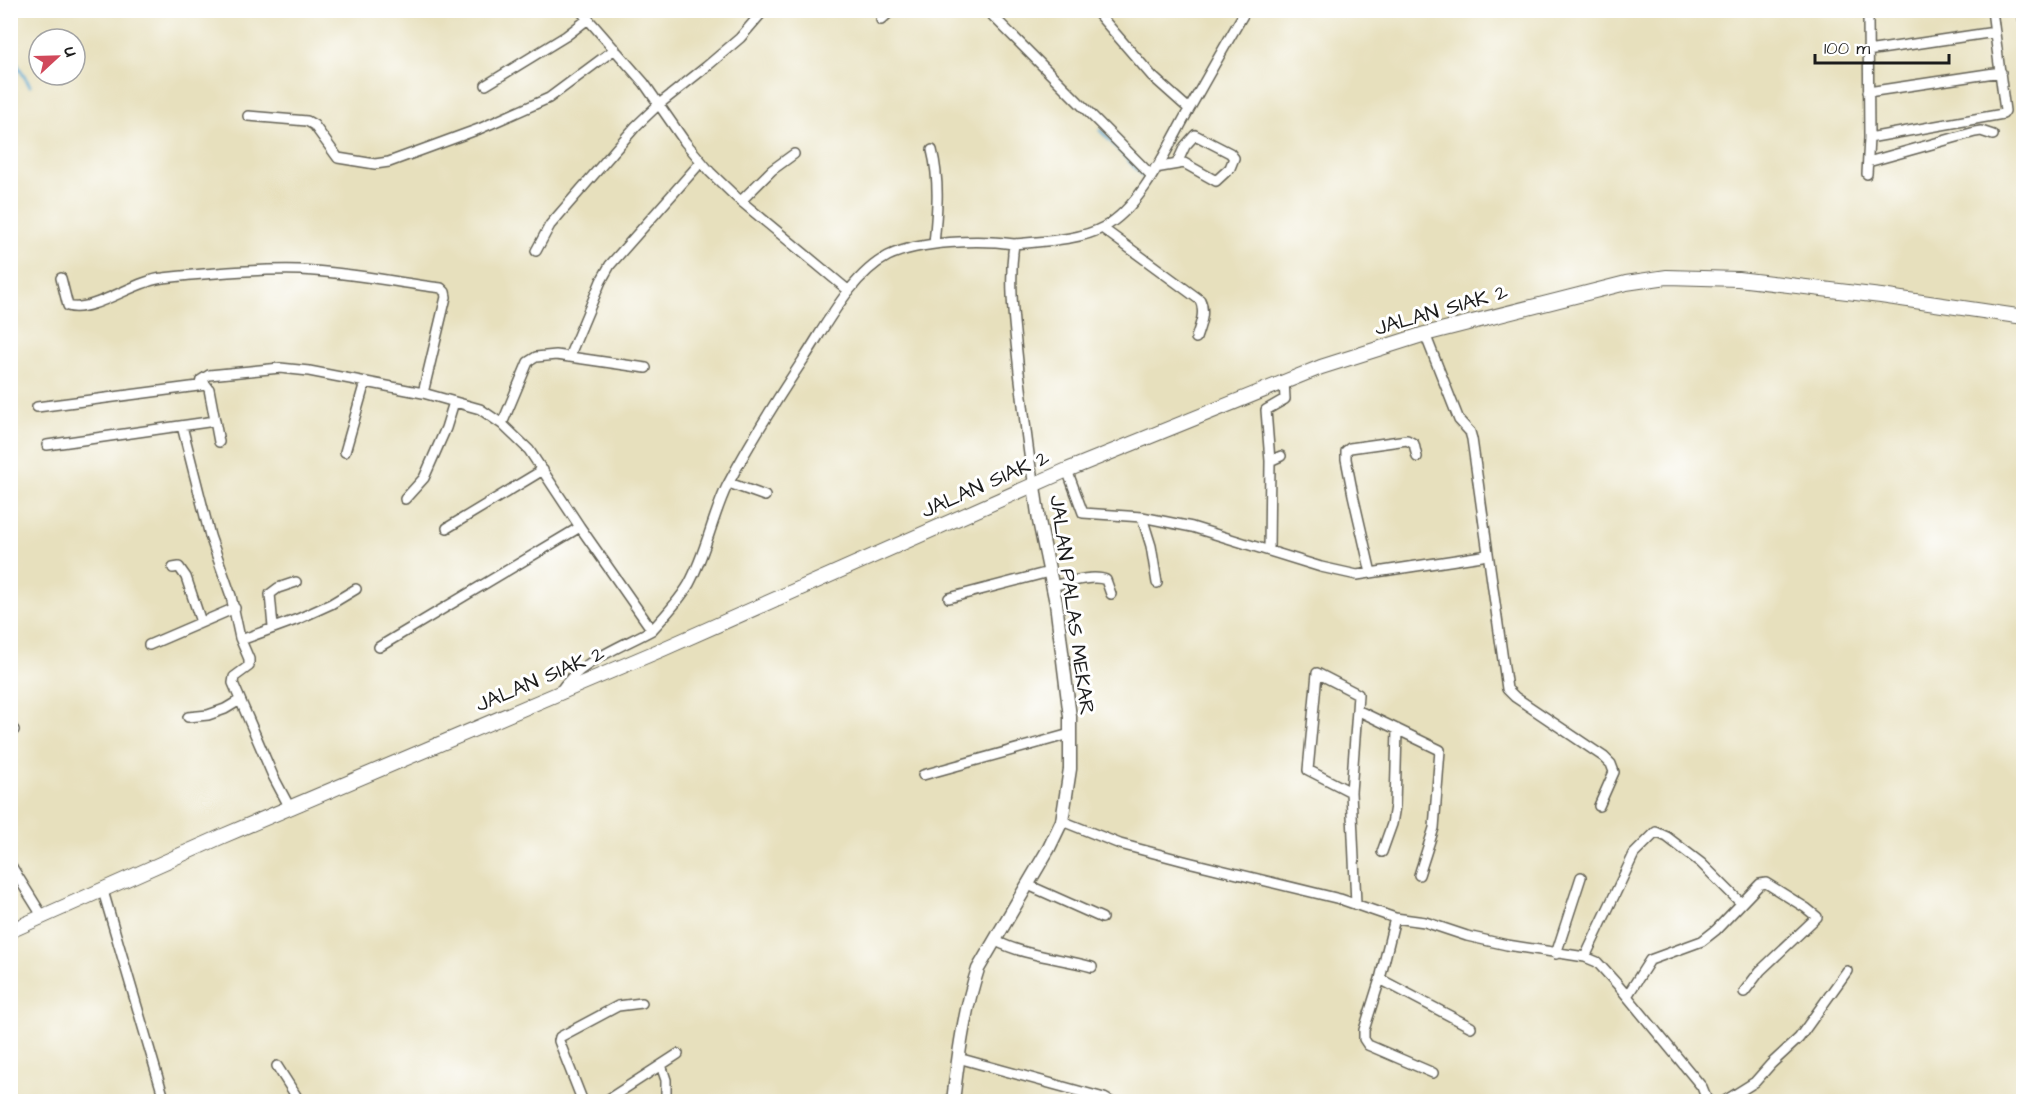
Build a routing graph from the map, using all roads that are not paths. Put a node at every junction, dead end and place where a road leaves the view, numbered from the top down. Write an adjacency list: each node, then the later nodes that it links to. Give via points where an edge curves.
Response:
1 (580, 10): 10 (street)
2 (764, 10): 19 (street, via 740,38)
3 (892, 10): 11 (street)
4 (987, 10): 29 (street)
5 (1095, 10): 20 (street, via 1152,76)
6 (1246, 10): 20 (street)
7 (1881, 10): 15 (street, via 1868,16)
8 (1992, 10): 13 (street)
9 (2022, 10): 12 (street)
10 (588, 19): 14 (street); 17 (street)
11 (881, 20)
12 (2024, 22)
13 (1995, 32): 15 (street); 16 (street)
14 (615, 49): 19 (street); 21 (street, via 549,98 388,162 375,164 338,158 307,121)
15 (1867, 51): 18 (street)
16 (2001, 72): 18 (street); 23 (street, via 2005,111 2000,115)
17 (486, 85)
18 (1868, 92): 23 (street)
19 (658, 105): 26 (street); 35 (street, via 550,225)
20 (1189, 109): 29 (street)
21 (248, 116)
22 (1993, 135): 27 (street, via 1975,132)
23 (1869, 138): 27 (street)
24 (933, 150): 33 (street, via 938,189)
25 (794, 154): 31 (street)
26 (702, 162): 31 (street); 41 (street, via 610,265)
27 (1868, 162): 30 (street)
28 (1177, 163): 28 (street, via 1216,181 1230,168 1234,158 1195,135); 29 (street)
29 (1153, 172): 32 (street, via 1127,210)
30 (1867, 174)
31 (741, 201): 37 (street)
32 (1102, 228): 34 (street); 40 (street, via 1200,300 1203,313)
33 (934, 244): 34 (street); 37 (street, via 886,257)
34 (1014, 244): 61 (street, via 1012,311)
35 (536, 251)
36 (61, 278): 46 (street, via 65,300 75,308 157,278 231,273 300,270 441,288 446,297)
37 (849, 291): 60 (street, via 779,396)
38 (2024, 317): 39 (highway, JALAN SIAK 2, via 1738,279 1667,277 1626,283)
39 (1425, 334): 43 (highway, JALAN SIAK 2); 68 (street, via 1459,420 1470,432)
40 (1196, 338)
41 (569, 357): 42 (street); 50 (street, via 545,355 528,362)
42 (646, 369)
43 (1284, 381): 57 (street, via 1285,399 1266,410); 59 (highway, JALAN SIAK 2)
44 (365, 382): 45 (street, via 280,368 210,375); 46 (street); 54 (street)
45 (200, 384): 48 (street); 49 (street, via 209,389)
46 (423, 393): 47 (street)
47 (454, 402): 50 (street, via 480,409); 63 (street, via 424,478)
48 (37, 407)
49 (215, 421): 51 (street); 52 (street)
50 (502, 424): 58 (street)
51 (182, 426): 53 (street); 78 (street, via 210,536)
52 (219, 442)
53 (47, 445)
54 (345, 453)
55 (1281, 456): 57 (street)
56 (1417, 457): 71 (street, via 1414,444 1407,440 1350,448 1346,452)
57 (1270, 461): 67 (street)
58 (543, 470): 65 (street); 66 (street)
59 (1067, 470): 61 (highway, JALAN SIAK 2); 64 (street, via 1083,513)
60 (729, 483): 62 (street); 81 (street, via 690,582)
61 (1034, 486): 70 (main road, JALAN PALAS MEKAR); 85 (highway, JALAN SIAK 2)
62 (765, 496)
63 (405, 499)
64 (1142, 517): 67 (street, via 1192,527); 73 (street)
65 (447, 528)
66 (580, 528): 81 (street); 84 (street)
67 (1269, 551): 71 (street, via 1358,575)
68 (1488, 553): 71 (street); 95 (street, via 1507,689 1611,765 1614,772)
69 (173, 568): 79 (street, via 179,567 186,577)
70 (1049, 572): 74 (main road, JALAN PALAS MEKAR); 77 (street)
71 (1371, 573)
72 (296, 582): 80 (street, via 270,594)
73 (1156, 583)
74 (1052, 586): 76 (street, via 1102,578); 92 (main road, JALAN PALAS MEKAR)
75 (356, 589): 80 (street, via 331,604)
76 (1111, 594)
77 (949, 598)
78 (234, 608): 79 (street); 82 (street)
79 (201, 622): 83 (street)
80 (273, 627): 82 (street)
81 (652, 630): 85 (street, via 580,669)
82 (241, 640): 86 (street, via 249,666 232,680)
83 (149, 645)
84 (379, 647)
85 (557, 695): 96 (highway, JALAN SIAK 2)
86 (240, 700): 88 (street, via 208,715); 96 (street)
87 (1357, 710): 90 (street); 94 (street); 94 (street, via 1358,694 1317,673 1308,770)
88 (188, 717)
89 (10, 724): 91 (street, via 14,730)
90 (1396, 729): 100 (street, via 1395,806); 102 (street, via 1440,750 1434,828)
91 (10, 733)
92 (1070, 734): 93 (street); 99 (main road, JALAN PALAS MEKAR, via 1070,769)
93 (923, 775)
94 (1351, 792): 107 (street)
95 (1599, 806)
96 (290, 808): 105 (highway, JALAN SIAK 2)
97 (10, 813): 98 (street)
98 (10, 820)
99 (1062, 821): 104 (main road, JALAN PALAS MEKAR); 107 (street, via 1120,844)
100 (1382, 852)
101 (10, 864): 108 (street)
102 (1419, 875)
103 (1581, 877): 113 (street)
104 (1028, 885): 109 (street); 112 (main road, JALAN PALAS MEKAR)
105 (103, 891): 108 (highway, JALAN SIAK 2); 127 (street)
106 (1742, 903): 114 (street, via 1701,863 1656,832 1634,854); 118 (street, via 1760,884 1766,883 1817,917 1760,971); 119 (street, via 1702,941 1650,960)
107 (1356, 904): 110 (street)
108 (43, 917): 111 (highway, JALAN SIAK 2)
109 (1102, 918)
110 (1395, 918): 113 (street); 117 (street)
111 (10, 931)
112 (994, 940): 115 (street, via 1033,954); 123 (main road, JALAN PALAS MEKAR, via 973,985)
113 (1556, 954): 114 (street)
114 (1585, 957): 119 (street, via 1596,962)
115 (1092, 967)
116 (1847, 971): 135 (street, via 1799,1038 1755,1082)
117 (1380, 979): 121 (street); 126 (street, via 1364,1039 1368,1046)
118 (1744, 992)
119 (1627, 996): 134 (street, via 1702,1087)
120 (642, 1003): 129 (street, via 618,1006 560,1037)
121 (1471, 1027)
122 (678, 1054): 124 (street)
123 (958, 1058): 132 (main road, JALAN PALAS MEKAR); 133 (street)
124 (661, 1065): 130 (street); 131 (street)
125 (277, 1066): 128 (street)
126 (1433, 1073)
127 (165, 1101)
128 (300, 1101)
129 (583, 1101)
130 (604, 1101)
131 (666, 1101)
132 (953, 1101)
133 (1111, 1101)
134 (1708, 1101)
135 (1724, 1101)

